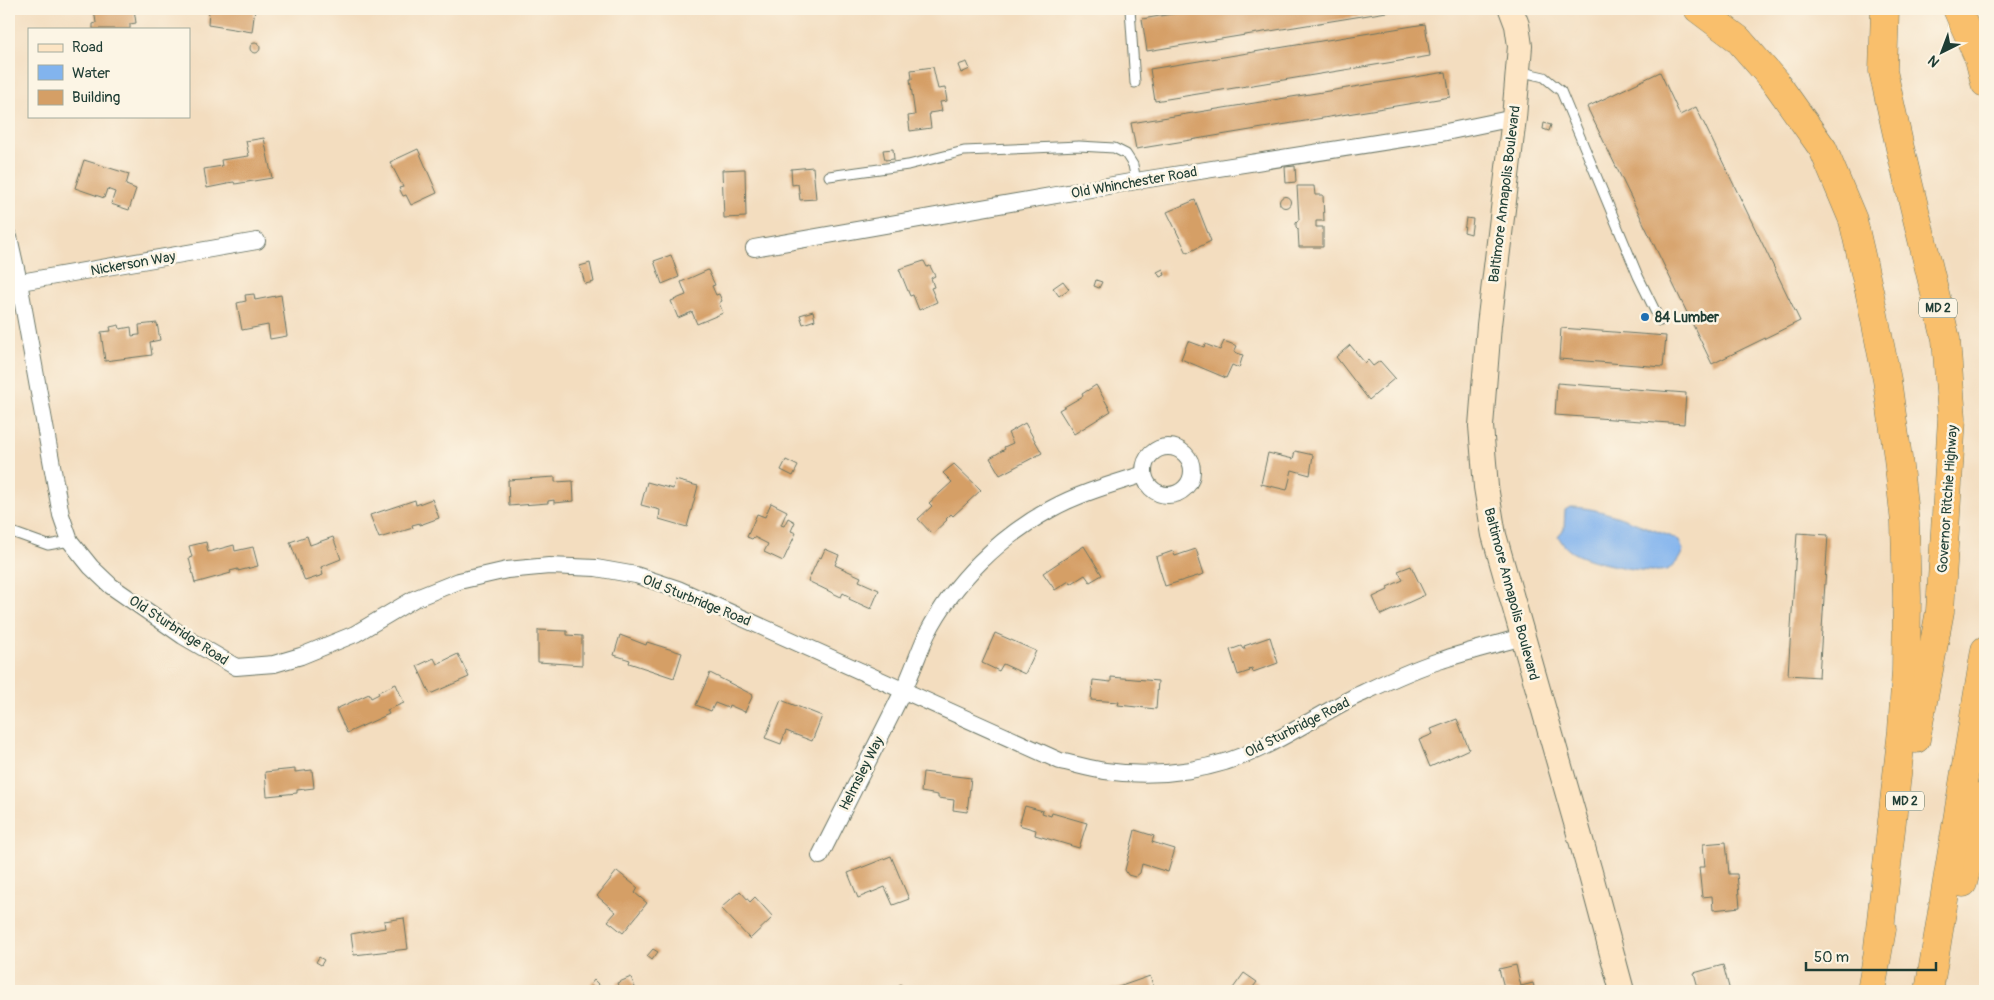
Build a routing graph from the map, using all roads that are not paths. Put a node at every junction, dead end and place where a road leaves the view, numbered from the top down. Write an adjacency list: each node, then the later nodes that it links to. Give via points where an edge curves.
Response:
1 (1130, 9): 8 (lane)
2 (1512, 9): 6 (street, Baltimore Annapolis Boulevard, via 1520,46)
3 (1698, 9): 25 (highway, via 1738,38 1777,84 1823,149 1853,220 1887,380 1904,523 1907,607 1902,730)
4 (1885, 9): 25 (highway, Governor Ritchie Highway / MD 2, via 1883,71 1946,340 1952,418 1940,611)
5 (1957, 9): 7 (highway)
6 (1518, 71): 9 (street, Baltimore Annapolis Boulevard); 16 (lane, via 1544,77 1561,91)
7 (1983, 72)
8 (1135, 83)
9 (1514, 118): 11 (street, Old Whinchester Road, via 1446,132); 20 (street, Baltimore Annapolis Boulevard, via 1489,325 1481,426 1494,535)
10 (829, 176): 11 (lane, via 908,164 964,151 1079,146 1114,148 1126,154 1133,165)
11 (1136, 181): 14 (street, Old Whinchester Road)
12 (9, 237): 15 (street, Old Sturbridge Road)
13 (257, 242): 15 (street, Nickerson Way)
14 (754, 248)
15 (14, 283): 19 (street, Old Sturbridge Road, via 61,515)
16 (1660, 322)
17 (1144, 474): 22 (street, Helmsley Way, via 1052,508 998,545 950,597 928,633)
18 (9, 531): 19 (lane, via 48,545)
19 (70, 541): 22 (street, Old Sturbridge Road, via 111,586 183,636 236,667 274,664 328,647 414,599 459,581 507,570 586,567 636,575 678,589)
20 (1522, 638): 22 (street, Old Sturbridge Road, via 1440,660 1353,698 1267,745 1216,765 1186,771 1143,774 1104,771 1060,761); 26 (street, Baltimore Annapolis Boulevard)
21 (1985, 650): 28 (highway)
22 (903, 691): 24 (street, Helmsley Way)
23 (1985, 795): 29 (highway)
24 (820, 856)
25 (1878, 947): 27 (highway, Governor Ritchie Highway / MD 2)
26 (1622, 991)
27 (1871, 991)
28 (1929, 991)
29 (1936, 991)

